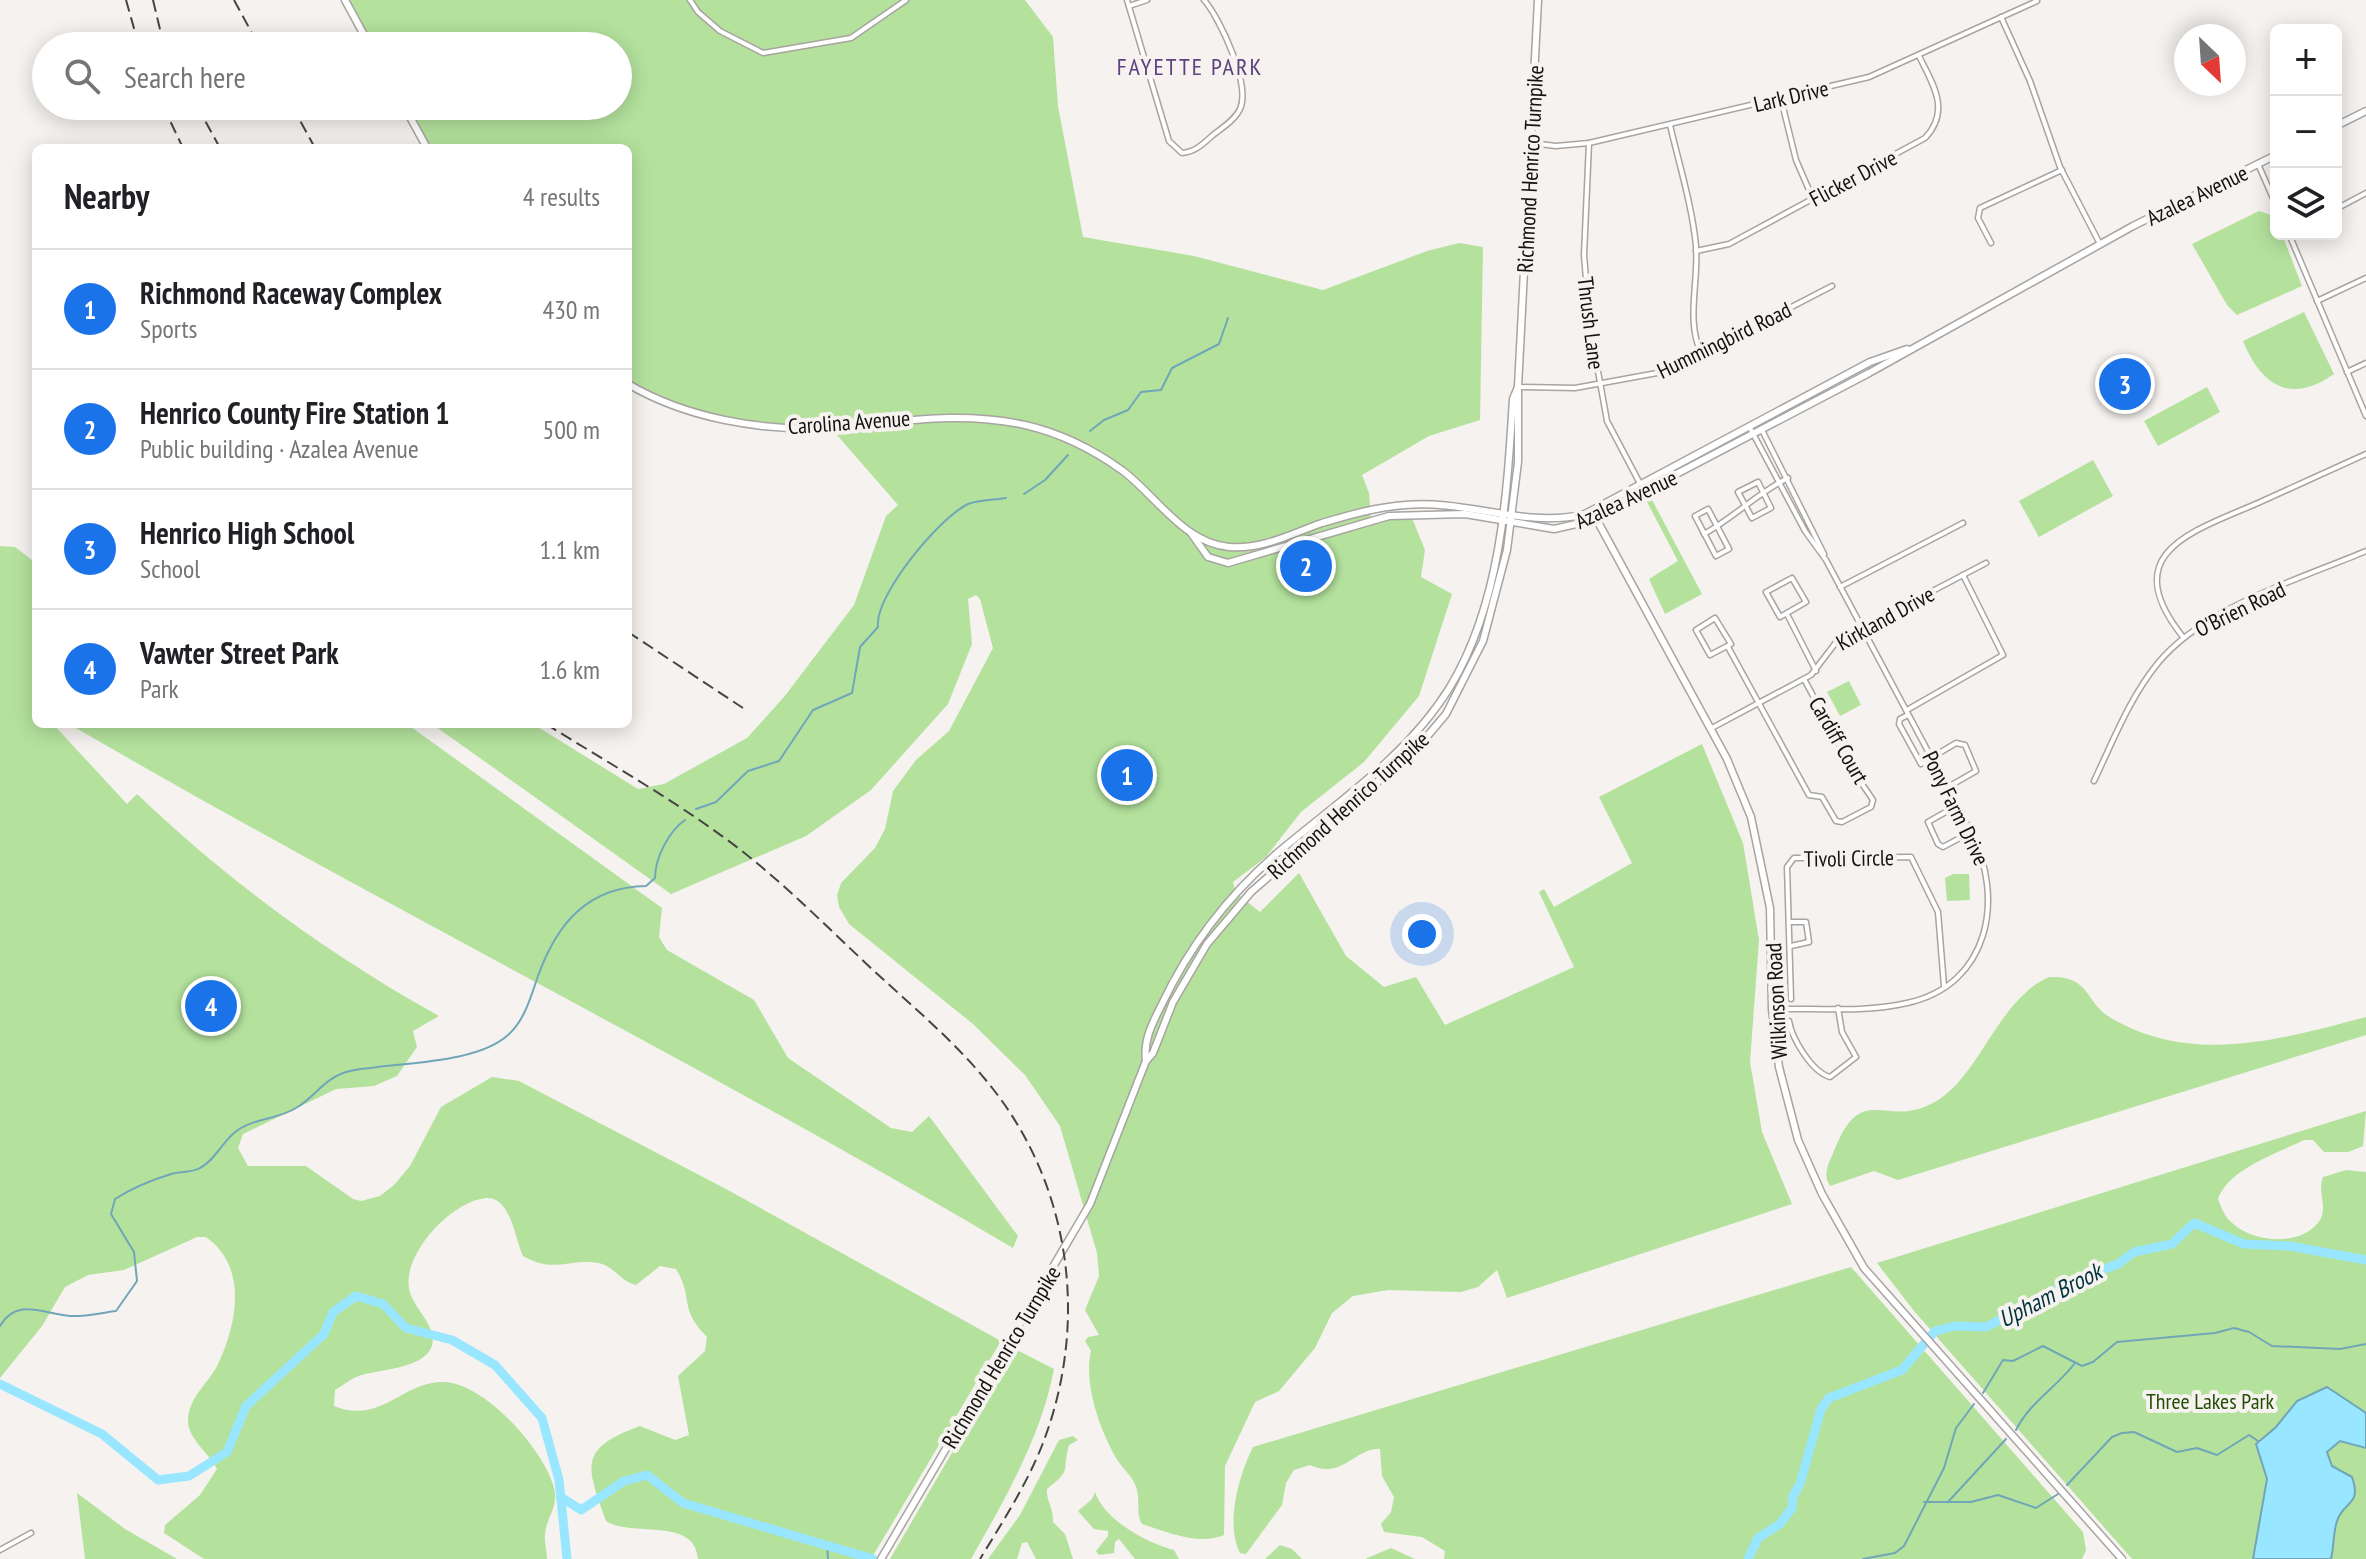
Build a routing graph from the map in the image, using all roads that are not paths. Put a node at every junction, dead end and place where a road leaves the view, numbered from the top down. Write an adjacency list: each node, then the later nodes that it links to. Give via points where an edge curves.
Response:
1 (345, 0): 10 (main road)
2 (690, 0): 3 (street, via 720,31 763,53 851,38)
3 (906, 0)
4 (1147, 0): 8 (street)
5 (1204, 0): 8 (street, via 1224,30 1242,98 1231,121 1186,153 1174,150 1169,141)
6 (1538, 0): 17 (main road, Richmond Henrico Turnpike)
7 (2037, 1): 9 (street, Lark Drive)
8 (1128, 3)
9 (2001, 17): 11 (street, Lark Drive); 22 (street)
10 (362, 32)
11 (1919, 56): 12 (street, Lark Drive, via 1869,77); 25 (street, Flicker Drive, via 1940,104 1931,132)
12 (1781, 99): 16 (street, Lark Drive); 25 (street, via 1796,160)
13 (2366, 111): 15 (main road)
14 (412, 120): 19 (main road)
15 (2342, 123)
16 (1670, 125): 18 (street, Lark Drive); 30 (street)
17 (1531, 143): 18 (street, Lark Drive); 40 (main road, Richmond Henrico Turnpike)
18 (1589, 143): 38 (street, Thrush Lane, via 1584,270)
19 (425, 144)
20 (2270, 158): 21 (main road, Azalea Avenue)
21 (2258, 164): 23 (street); 29 (main road, Azalea Avenue)
22 (2062, 170): 28 (street, via 1981,206 1978,218); 29 (street)
23 (2270, 191)
24 (2366, 193): 26 (street)
25 (1813, 199): 30 (street, Flicker Drive, via 1729,244)
26 (2342, 206)
27 (2292, 240): 33 (street)
28 (1991, 243)
29 (2100, 244): 34 (main road, Azalea Avenue)
30 (1696, 251): 35 (street, via 1693,332)
31 (2366, 278): 33 (street)
32 (1832, 286): 35 (street, Hummingbird Road)
33 (2317, 301): 37 (street)
34 (1907, 349): 42 (main road, Azalea Avenue, via 1870,362); 44 (main road, Azalea Avenue)
35 (1702, 355): 38 (street, Hummingbird Road, via 1668,371)
36 (2366, 363): 37 (street)
37 (2347, 372): 41 (street)
38 (1599, 385): 40 (street, Hummingbird Road); 50 (street, Thrush Lane, via 1607,421)
39 (632, 386): 46 (main road, Carolina Avenue, via 695,412 765,425 825,428 970,416 1028,426)
40 (1518, 387): 55 (main road, Richmond Henrico Turnpike); 56 (main road, Richmond Henrico Turnpike)
41 (2366, 416)
42 (1757, 422): 43 (main road, Azalea Avenue); 44 (street, Pony Farm Drive)
43 (1749, 426): 45 (street, Pony Farm Drive); 50 (main road, Azalea Avenue)
44 (1762, 430): 45 (main road, Azalea Avenue); 48 (street, Pony Farm Drive)
45 (1754, 435): 49 (street, Pony Farm Drive); 52 (main road, Azalea Avenue)
46 (1074, 442): 61 (main road, Azalea Avenue, via 1123,472)
47 (2366, 454): 70 (street, via 2175,543 2161,564 2157,592 2162,609)
48 (1788, 478): 49 (street); 64 (street, Pony Farm Drive)
49 (1779, 482): 51 (street); 64 (street, Pony Farm Drive)
50 (1640, 485): 52 (street, Thrush Lane); 54 (main road, Azalea Avenue)
51 (1764, 490): 53 (street); 53 (street, via 1758,482 1740,490); 53 (street, via 1770,509 1752,518)
52 (1645, 493): 57 (main road, Azalea Avenue)
53 (1745, 506): 60 (street)
54 (1592, 511): 55 (main road, Azalea Avenue, via 1554,520); 57 (main road, Wilkinson Road)
55 (1512, 514): 56 (main road, Azalea Avenue); 58 (main road, Richmond Henrico Turnpike)
56 (1503, 516): 58 (main road, Azalea Avenue); 61 (main road, Azalea Avenue, via 1456,505 1390,506 1248,546 1217,545); 61 (main road, Azalea Avenue, via 1389,516 1228,563 1208,557); 89 (main road, Richmond Henrico Turnpike, via 1480,616 1451,685 1407,743 1273,857 1207,927 1151,1026)
57 (1596, 518): 58 (main road, Azalea Avenue, via 1554,529); 76 (main road, Wilkinson Road)
58 (1511, 522): 89 (main road, Richmond Henrico Turnpike, via 1483,641 1446,714 1381,780 1251,892 1207,944)
59 (1963, 523): 67 (street)
60 (1718, 527): 62 (street); 62 (street, via 1708,509 1695,516); 62 (street, via 1729,549 1716,556)
61 (1191, 533)
62 (1704, 534)
63 (2366, 551): 70 (street, O'Brien Road, via 2219,615)
64 (1826, 560): 67 (street, Pony Farm Drive)
65 (1986, 563): 66 (street, Kirkland Drive)
66 (1963, 575): 69 (street, Kirkland Drive); 75 (street, via 2003,655)
67 (1840, 587): 69 (street, Pony Farm Drive)
68 (1787, 615): 68 (street, via 1778,616 1766,592 1792,578 1806,602); 72 (street)
69 (1863, 628): 72 (street, Kirkland Drive, via 1834,644); 75 (street, Pony Farm Drive)
70 (2184, 638): 78 (street, O'Brien Road, via 2147,678)
71 (1728, 647): 71 (street, via 1708,655 1696,628 1715,618); 74 (street)
72 (1816, 671): 73 (street, Kirkland Drive)
73 (1804, 679): 74 (street, Kirkland Drive); 74 (street, Cardiff Court, via 1873,800 1871,807 1836,821 1824,799 1809,795)
74 (1759, 703): 76 (street, Kirkland Drive)
75 (1908, 712): 77 (street, Pony Farm Drive); 77 (street, via 1899,724 1919,762)
76 (1710, 729): 87 (main road, Wilkinson Road, via 1741,789 1762,860 1771,919)
77 (1932, 758): 79 (street, Pony Farm Drive); 79 (street, via 1956,743 1965,745 1976,771)
78 (2094, 781)
79 (1948, 787): 80 (street, Pony Farm Drive)
80 (1958, 805): 81 (street, Pony Farm Drive); 81 (street, via 1928,822 1938,844 1943,847)
81 (1971, 832): 84 (street, Pony Farm Drive, via 1988,873 1988,915 1976,951)
82 (1789, 922): 83 (street, Tivoli Circle); 83 (street, via 1806,922 1809,942); 84 (street, Tivoli Circle, via 1791,859 1908,856 1938,912)
83 (1790, 947): 85 (street, Tivoli Circle)
84 (1944, 986): 86 (street, Pony Farm Drive, via 1907,1003)
85 (1791, 999)
86 (1838, 1008): 87 (street, Pony Farm Drive); 88 (street, via 1842,1032 1856,1057 1830,1077 1819,1071 1794,1037)
87 (1772, 1009): 93 (main road, Wilkinson Road, via 1783,1086 1814,1178 1858,1259)
88 (1789, 1021)
89 (1146, 1061): 92 (main road, Richmond Henrico Turnpike, via 1090,1204)
90 (31, 1533): 91 (street)
91 (0, 1550)
92 (881, 1559)
93 (2122, 1559)

